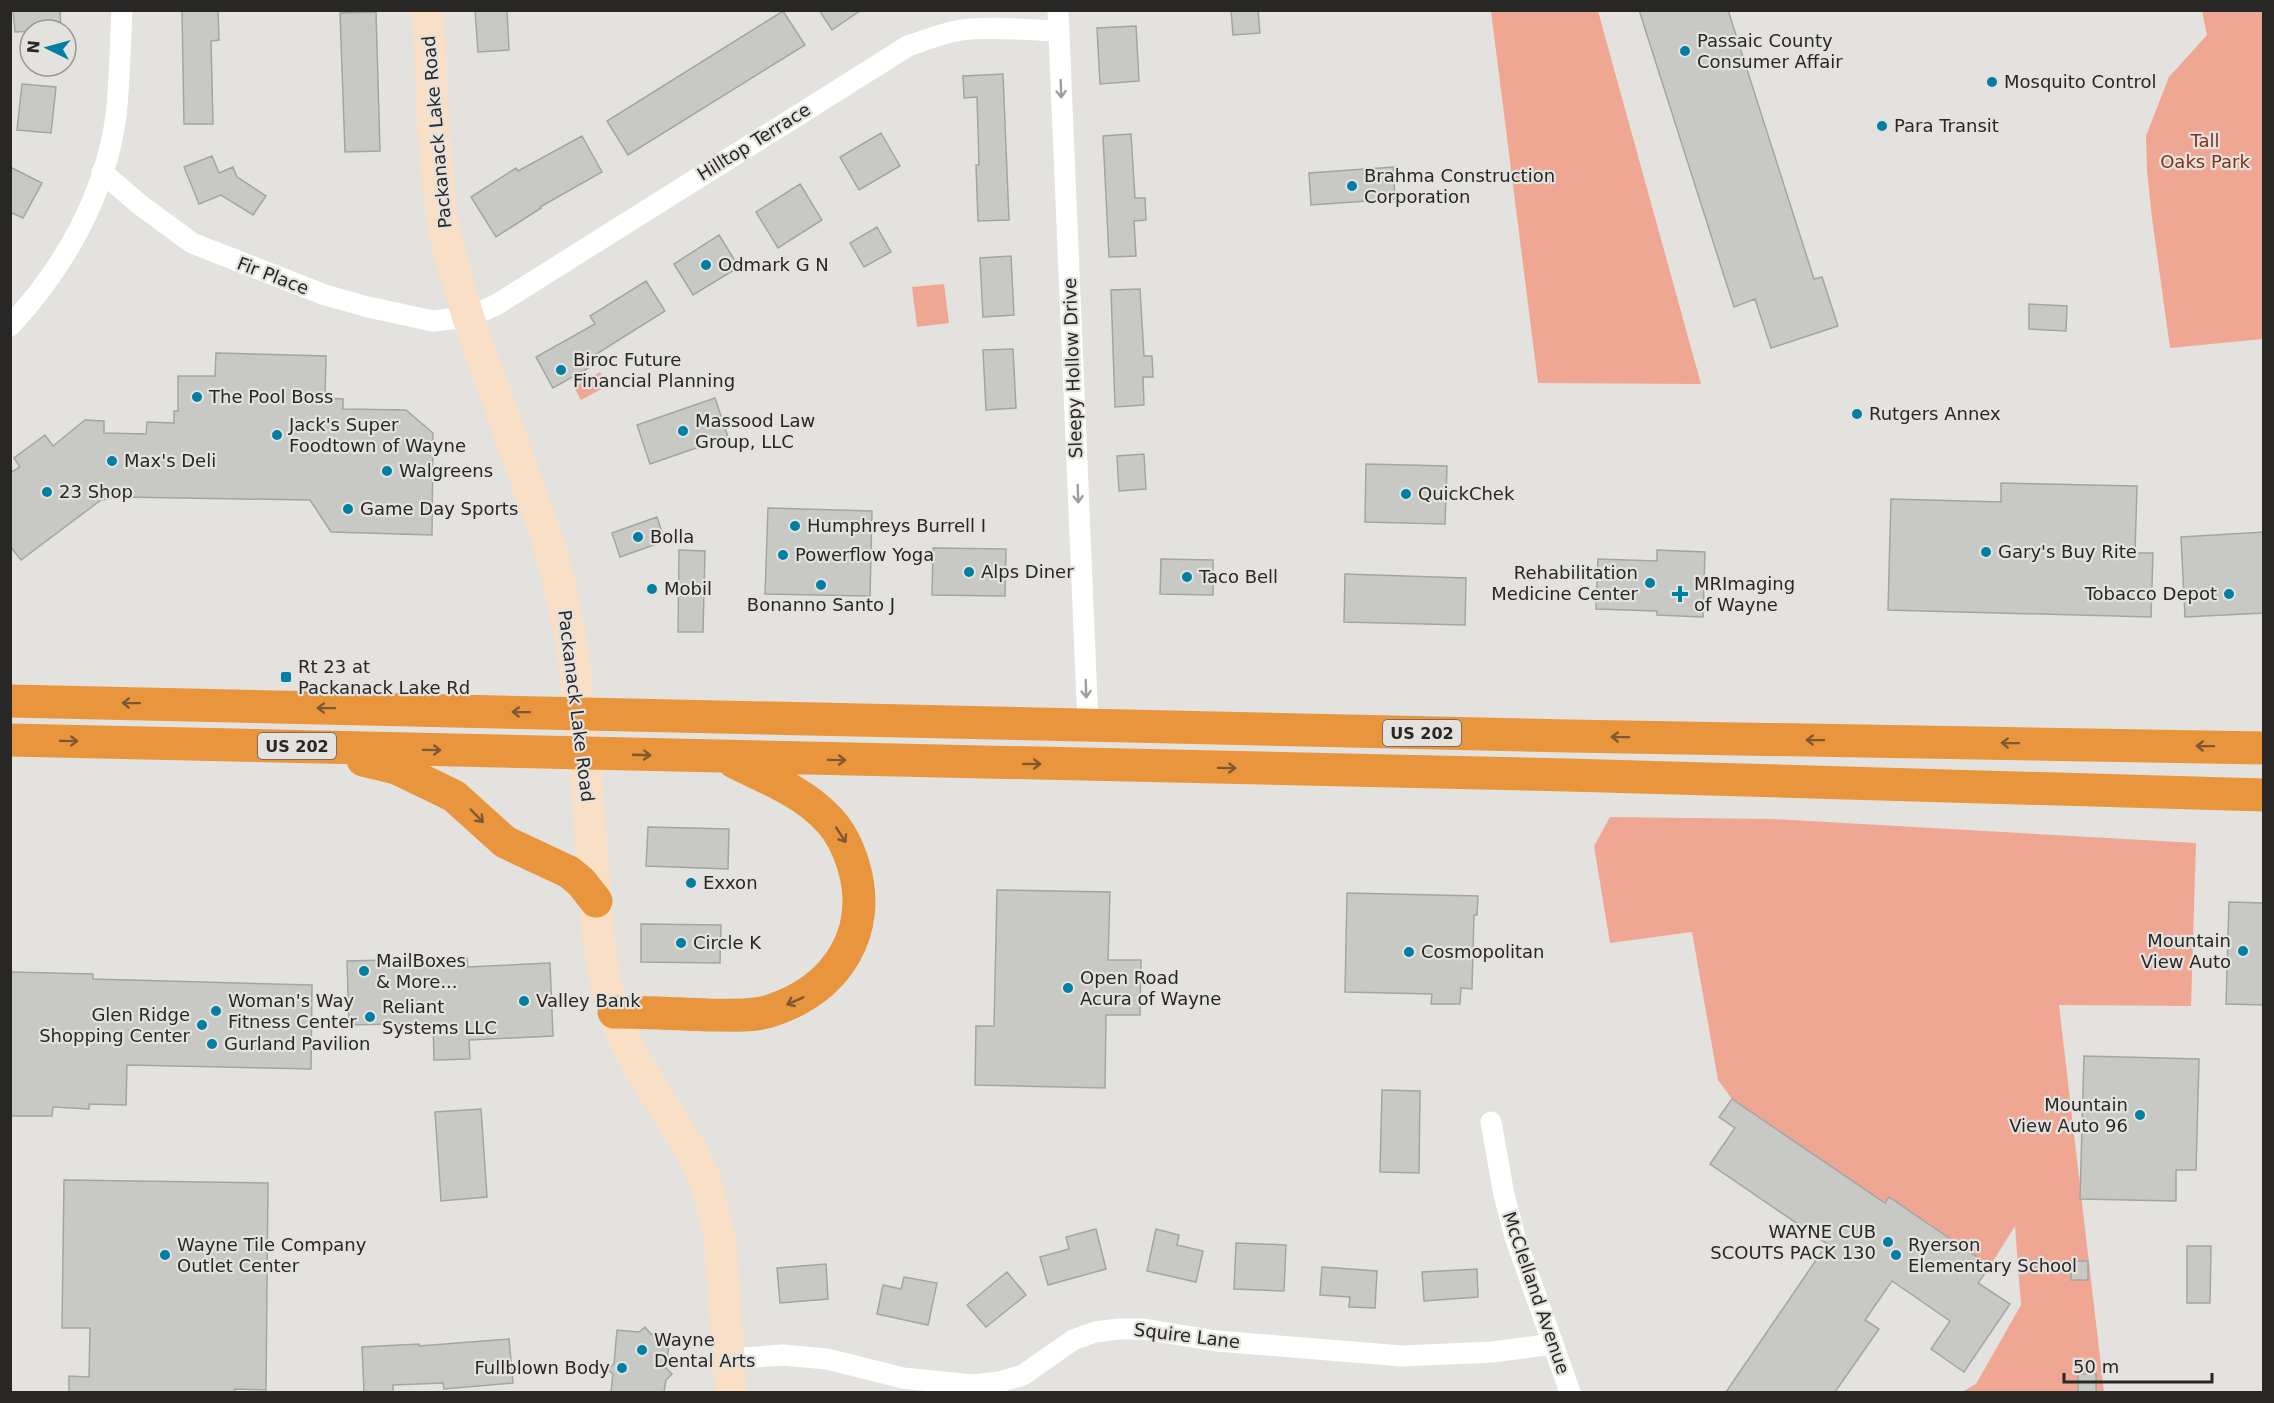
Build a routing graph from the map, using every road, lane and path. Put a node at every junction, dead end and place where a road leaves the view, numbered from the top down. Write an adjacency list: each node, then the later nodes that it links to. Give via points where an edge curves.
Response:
1 (122, 10): 4 (street, via 115,117)
2 (428, 10): 5 (street, Packanack Lake Road, via 443,229)
3 (1058, 21): 5 (street, Hilltop Terrace, via 961,30 908,46 496,305); 9 (street, Sleepy Hollow Drive, one-way to 9)
4 (102, 172): 5 (street, Fir Place, via 175,232 216,254 325,296 368,308 433,321); 6 (street, via 79,230 59,266)
5 (468, 317): 8 (street, Packanack Lake Road, via 557,574 572,645)
6 (10, 327)
7 (10, 701): 8 (highway, US 202, one-way to 7)
8 (580, 713): 9 (highway, US 202); 13 (street, Packanack Lake Road)
9 (1088, 725): 12 (highway, US 202, one-way to 9)
10 (10, 740): 11 (highway, US 202, one-way to 11)
11 (309, 747): 13 (highway, US 202, one-way to 13); 16 (highway, one-way to 16, via 396,768 454,796 505,842 569,872)
12 (2264, 748)
13 (584, 753): 14 (highway, US 202, one-way to 14); 16 (street, Packanack Lake Road)
14 (724, 758): 15 (highway, US 202, one-way to 15); 17 (highway, one-way to 17, via 800,794 839,831 848,846 858,888 858,916 847,951 815,990 770,1011 732,1015)
15 (2264, 795)
16 (596, 902): 17 (street, Packanack Lake Road, via 601,958)
17 (614, 1012): 20 (street, Packanack Lake Road, via 635,1060 706,1182 720,1240)
18 (1491, 1122): 19 (street, McClelland Avenue, via 1515,1237)
19 (1553, 1344): 20 (street, Squire Lane, via 1492,1352 1402,1356 1119,1329 1073,1340 1023,1375 973,1385 903,1378 816,1358 783,1355); 22 (street, McClelland Avenue)
20 (729, 1359): 21 (street, Packanack Lake Road)
21 (731, 1392)
22 (1570, 1392)

